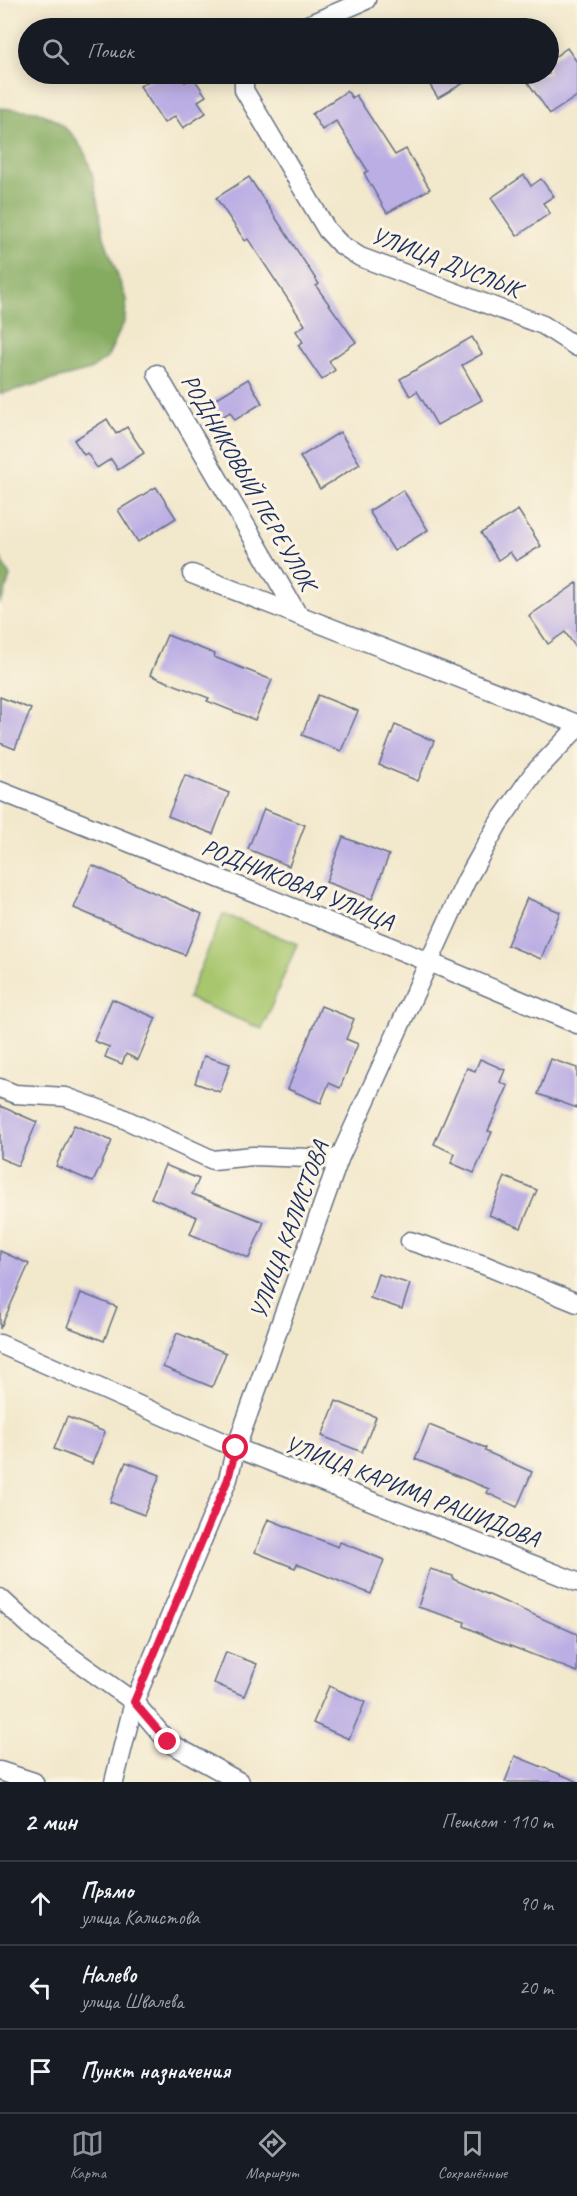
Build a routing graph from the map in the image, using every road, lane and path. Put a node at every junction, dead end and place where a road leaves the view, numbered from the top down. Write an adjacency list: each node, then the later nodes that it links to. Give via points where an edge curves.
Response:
1 (366, 0): 2 (street)
2 (324, 18)
3 (244, 84): 4 (street, УЛИЦА ДУСЛЫК, via 327,230 340,244 368,260 543,325)
4 (577, 347)
5 (158, 374): 7 (street, РОДНИКОВЫЙ ПЕРЕУЛОК)
6 (192, 574): 7 (street, РОДНИКОВЫЙ ПЕРЕУЛОК)
7 (298, 615): 8 (street, РОДНИКОВЫЙ ПЕРЕУЛОК)
8 (577, 726): 10 (street, УЛИЦА КАЛИСТОВА, via 533,774 498,824 466,881)
9 (0, 791): 10 (street, РОДНИКОВАЯ УЛИЦА)
10 (429, 962): 11 (street, РОДНИКОВАЯ УЛИЦА); 13 (street, УЛИЦА КАЛИСТОВА)
11 (577, 1024)
12 (0, 1088): 13 (street, via 15,1094 66,1097 118,1116 213,1160 253,1156)
13 (339, 1159): 17 (street, УЛИЦА КАЛИСТОВА)
14 (410, 1241): 15 (street, via 484,1265)
15 (577, 1303)
16 (0, 1344): 17 (street, УЛИЦА КАРИМА РАШИДОВА)
17 (236, 1448): 18 (street, УЛИЦА КАРИМА РАШИДОВА); 20 (street, УЛИЦА КАЛИСТОВА, via 228,1479)
18 (577, 1582)
19 (0, 1598): 20 (street, via 39,1634)
20 (134, 1702): 24 (street, УЛИЦА КАЛИСТОВА); 25 (street, via 168,1742)
21 (0, 1771): 22 (street)
22 (34, 1782)
23 (99, 1782): 24 (street)
24 (114, 1782)
25 (240, 1782)

